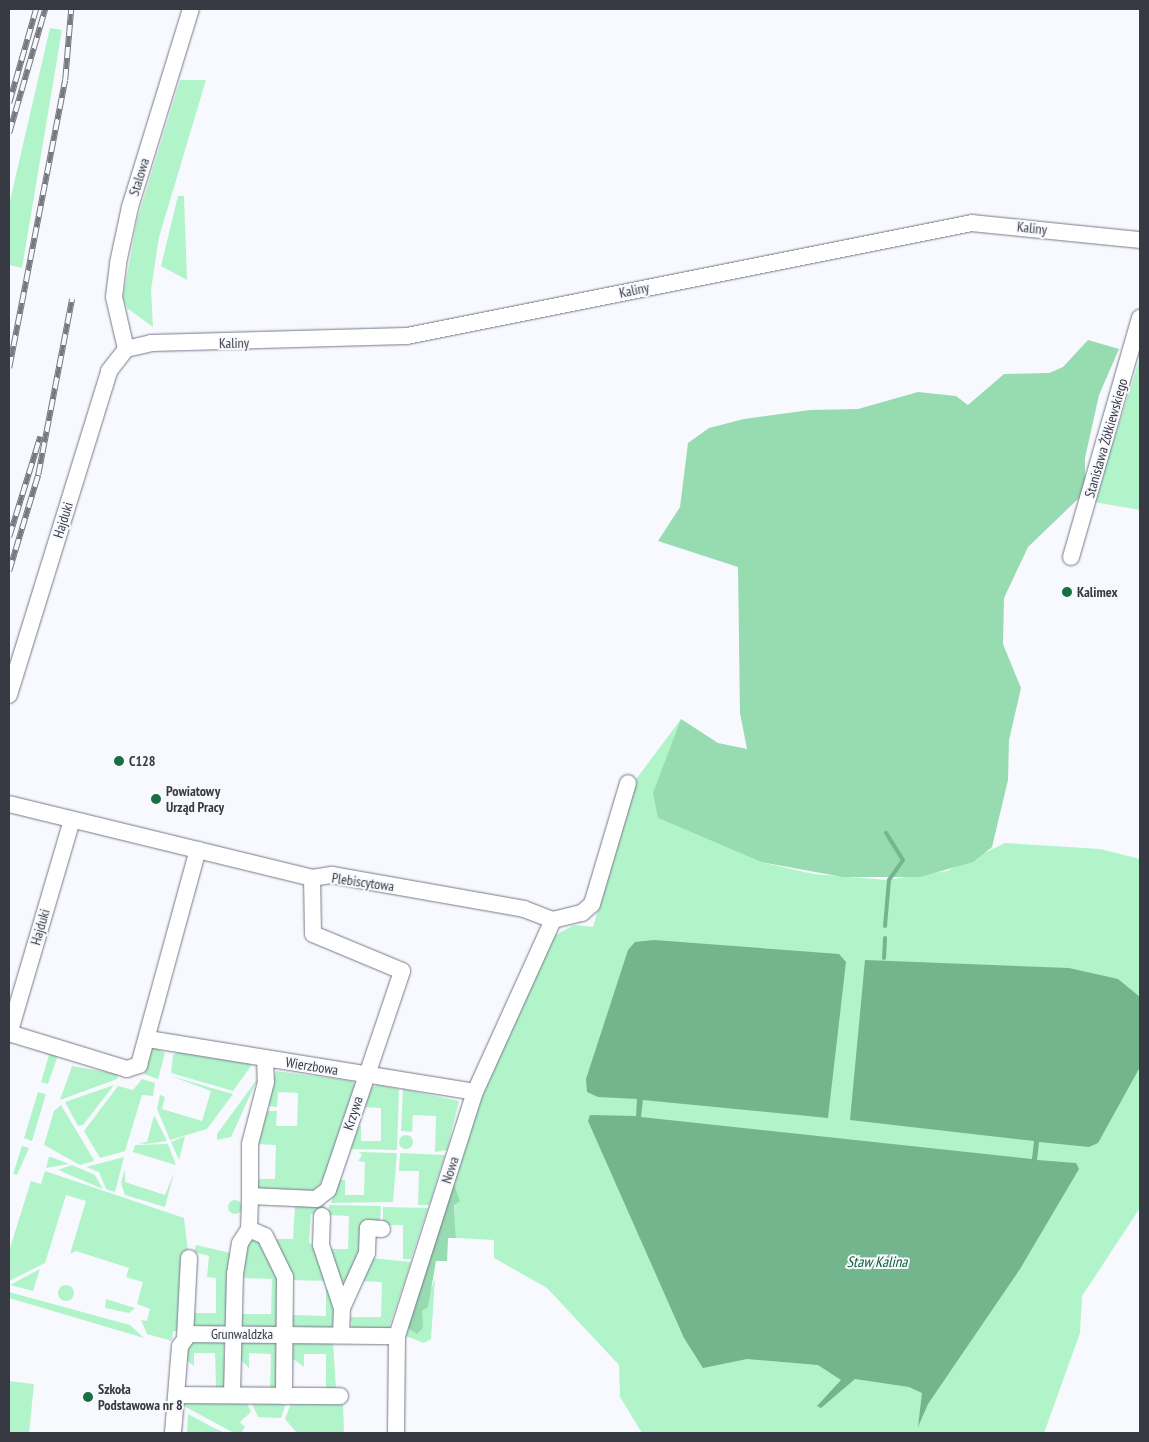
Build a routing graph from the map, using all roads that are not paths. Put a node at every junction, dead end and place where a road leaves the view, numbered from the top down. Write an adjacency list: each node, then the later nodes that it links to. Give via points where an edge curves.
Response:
1 (192, 9): 4 (street, Stalowa, via 130,207 118,263 114,297)
2 (1140, 240): 4 (street, Kaliny, via 972,222 407,336 151,344)
3 (1140, 318): 5 (street, Stanisława Żółkiewskiego)
4 (126, 348): 6 (street, Hajduki, via 109,371)
5 (1071, 557)
6 (9, 695)
7 (628, 783): 12 (street, via 592,904 582,913)
8 (9, 804): 9 (street, Plebiscytowa)
9 (72, 820): 10 (street, Plebiscytowa); 13 (street, Hajduki)
10 (198, 850): 11 (street, Plebiscytowa); 14 (street)
11 (312, 878): 12 (street, Plebiscytowa, via 342,877 524,909); 16 (street, Krzywa, via 314,934 402,971)
12 (553, 920): 17 (street, Nowa)
13 (9, 1033): 14 (street, via 127,1069 139,1065)
14 (148, 1039): 15 (street, Wierzbowa)
15 (264, 1058): 16 (street, Wierzbowa); 18 (street, via 266,1082 250,1144)
16 (367, 1074): 17 (street, Wierzbowa); 18 (street, Krzywa, via 322,1196)
17 (475, 1092): 27 (street, Nowa)
18 (250, 1196): 20 (street)
19 (322, 1216): 23 (street, via 321,1245)
20 (249, 1229): 24 (street, via 243,1236 238,1258); 25 (street, via 266,1236 285,1277)
21 (382, 1229): 23 (street, via 368,1228 367,1253)
22 (189, 1258): 28 (street)
23 (342, 1308): 26 (street)
24 (231, 1334): 25 (street, Grunwaldzka); 28 (street, Grunwaldzka); 30 (street)
25 (284, 1334): 26 (street, Grunwaldzka); 31 (street)
26 (341, 1335): 27 (street, Grunwaldzka)
27 (397, 1336): 34 (street, Nowa)
28 (184, 1337): 33 (street)
29 (180, 1395): 30 (street)
30 (232, 1395): 31 (street)
31 (284, 1396): 32 (street)
32 (340, 1396)
33 (173, 1433)
34 (396, 1433)

